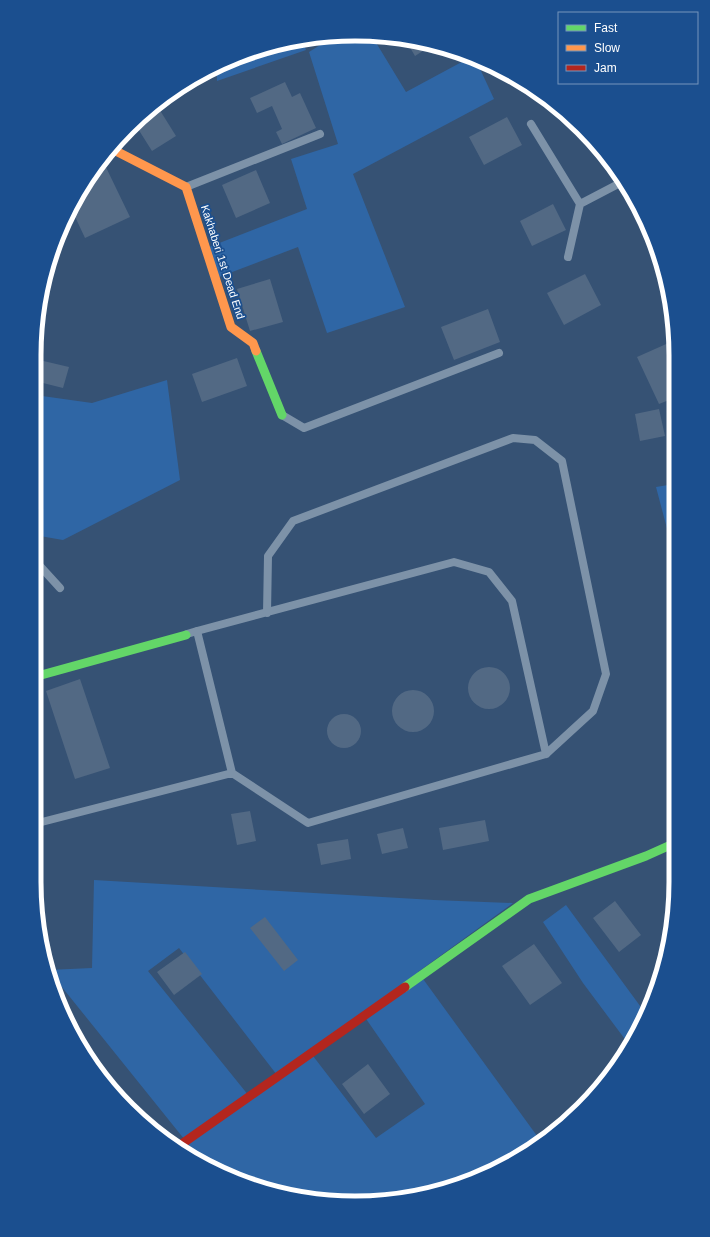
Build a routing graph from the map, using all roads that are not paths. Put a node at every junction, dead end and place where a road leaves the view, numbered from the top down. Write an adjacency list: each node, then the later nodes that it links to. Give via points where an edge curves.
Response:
1 (531, 124): 6 (lane)
2 (320, 134): 5 (lane)
3 (116, 151): 5 (street)
4 (618, 184): 6 (lane)
5 (186, 187): 9 (street, Kakhaberi 1st Dead End, via 232,327 253,343)
6 (580, 204): 7 (lane)
7 (568, 257)
8 (499, 353): 9 (lane, via 304,428)
9 (282, 415)
10 (41, 567): 11 (lane)
11 (60, 588)
12 (266, 613): 13 (lane); 16 (lane, via 454,562 488,572 512,601); 16 (lane, via 268,556 292,521 513,438 535,440 562,461 606,674 593,711)
13 (197, 631): 14 (lane); 17 (lane)
14 (186, 635): 15 (street)
15 (41, 675)
16 (546, 754): 17 (lane, via 308,823)
17 (232, 773): 18 (lane)
18 (41, 822)
19 (669, 846): 20 (street, via 529,899)
20 (182, 1144)

